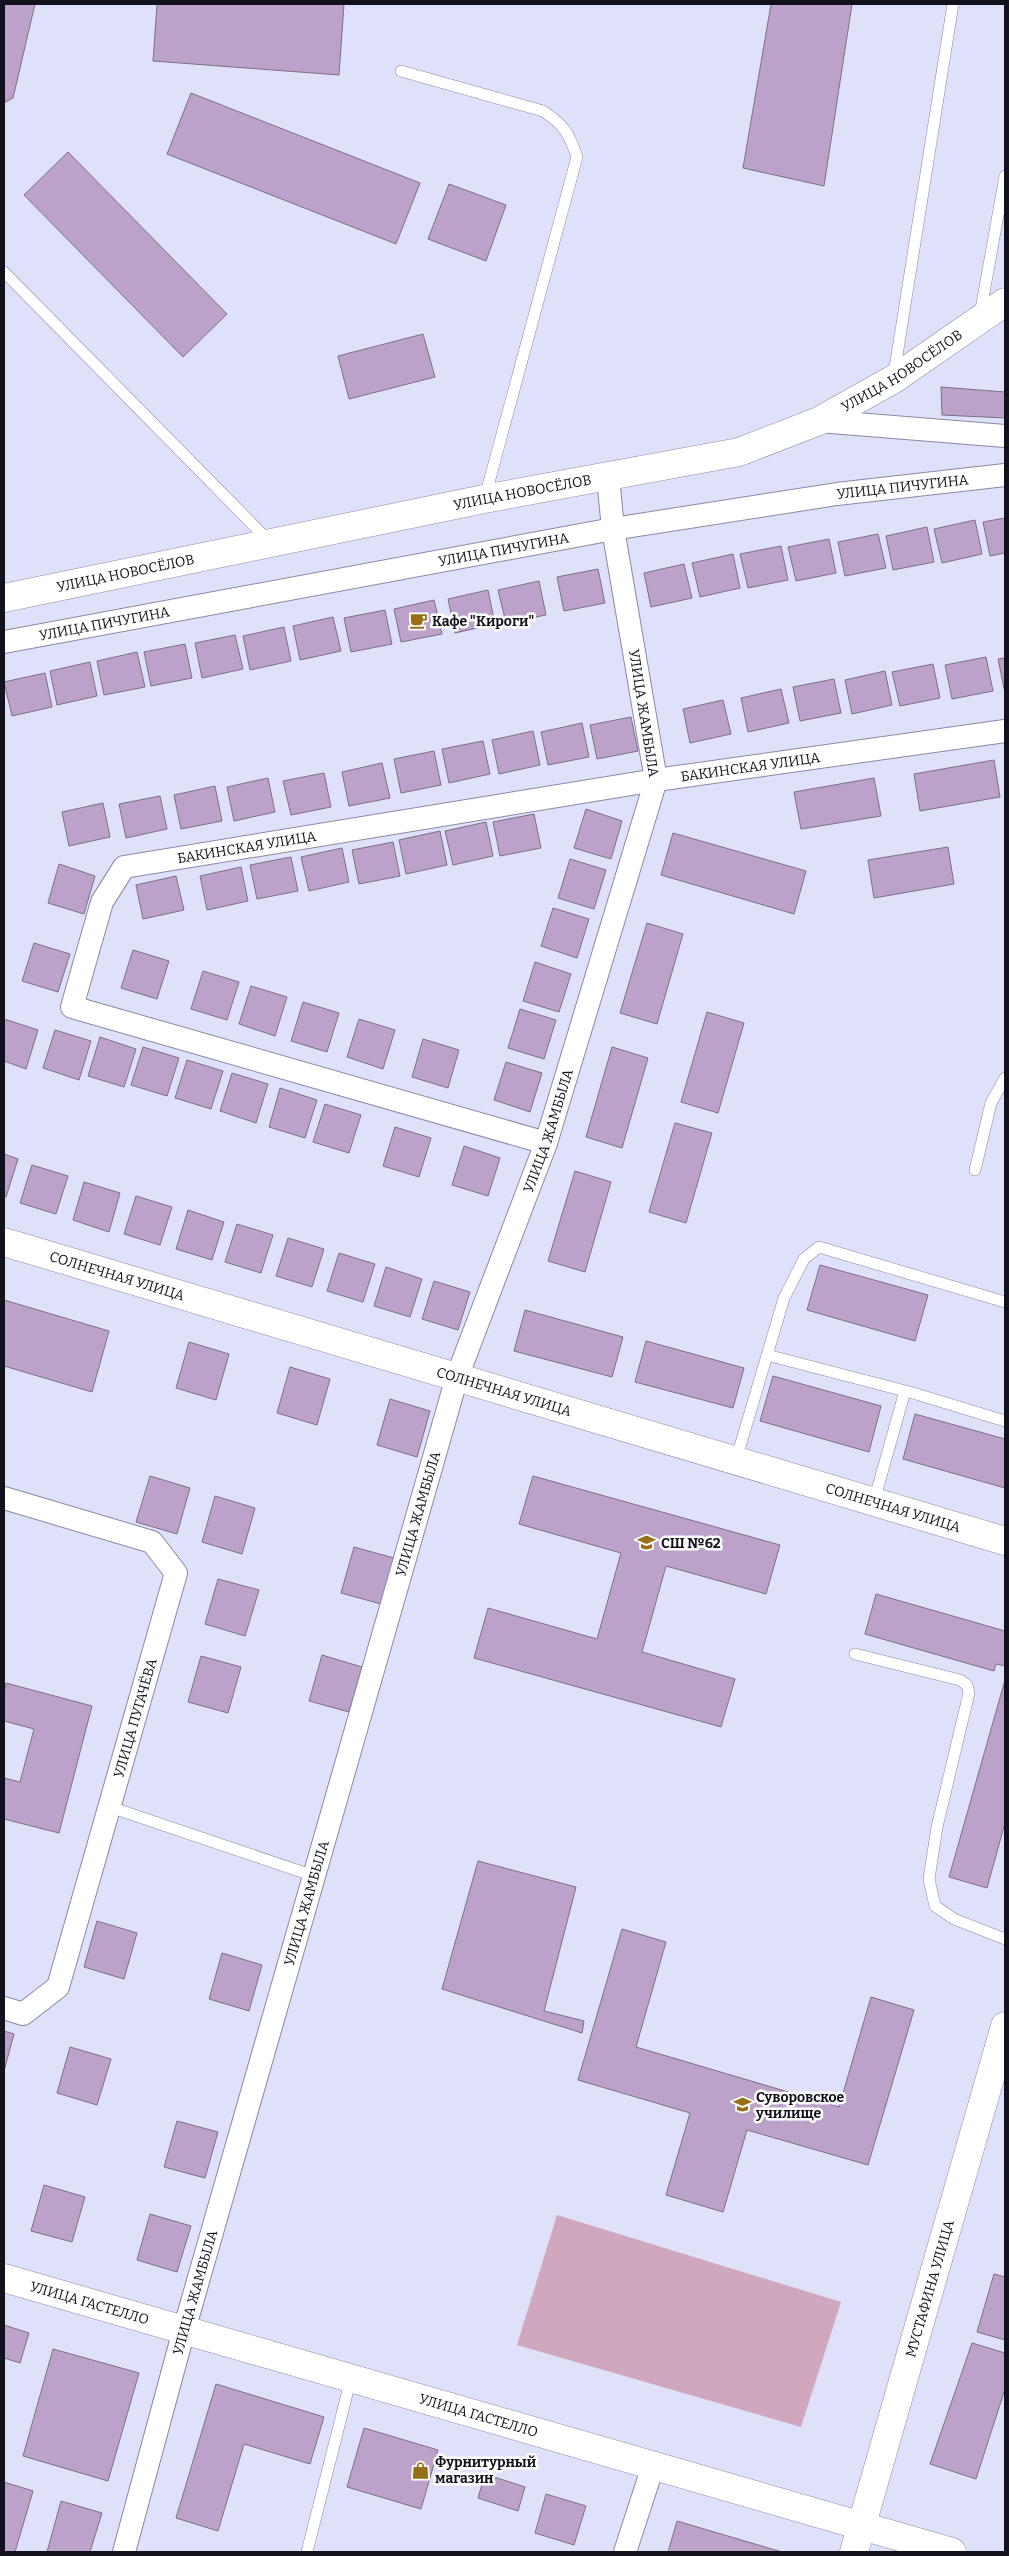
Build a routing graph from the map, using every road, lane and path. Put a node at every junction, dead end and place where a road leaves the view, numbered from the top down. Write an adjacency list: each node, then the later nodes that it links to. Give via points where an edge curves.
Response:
1 (953, 4): 7 (lane)
2 (401, 72): 12 (lane, via 543,111 561,123 570,136 577,157)
3 (1005, 176): 6 (lane)
4 (4, 272): 14 (lane)
5 (1005, 302): 6 (street, УЛИЦА НОВОСЁЛОВ)
6 (980, 319): 7 (street, УЛИЦА НОВОСЁЛОВ)
7 (894, 379): 8 (street, УЛИЦА НОВОСЁЛОВ)
8 (820, 421): 9 (street); 11 (street, УЛИЦА НОВОСЁЛОВ, via 739,452)
9 (1005, 436)
10 (1005, 475): 13 (street, УЛИЦА ПИЧУГИНА, via 837,494)
11 (608, 477): 12 (street, УЛИЦА НОВОСЁЛОВ); 13 (street, УЛИЦА ЖАМБЫЛА)
12 (484, 499): 14 (street, УЛИЦА НОВОСЁЛОВ)
13 (613, 529): 16 (street, УЛИЦА ПИЧУГИНА); 18 (street, УЛИЦА ЖАМБЫЛА)
14 (272, 544): 15 (street, УЛИЦА НОВОСЁЛОВ)
15 (4, 598)
16 (4, 642)
17 (1005, 731): 18 (street, БАКИНСКАЯ УЛИЦА)
18 (656, 780): 20 (street, УЛИЦА ЖАМБЫЛА); 20 (street, БАКИНСКАЯ УЛИЦА, via 124,867 102,902 72,1006)
19 (1005, 1078): 21 (lane, via 992,1103)
20 (546, 1143): 25 (street, УЛИЦА ЖАМБЫЛА)
21 (975, 1170)
22 (4, 1242): 25 (street, СОЛНЕЧНАЯ УЛИЦА)
23 (1005, 1302): 24 (lane, via 819,1247 804,1259 784,1298)
24 (767, 1354): 26 (lane); 28 (lane)
25 (457, 1377): 28 (street, СОЛНЕЧНАЯ УЛИЦА); 34 (street, УЛИЦА ЖАМБЫЛА)
26 (906, 1391): 27 (lane); 30 (lane)
27 (1005, 1421)
28 (736, 1460): 30 (street, СОЛНЕЧНАЯ УЛИЦА)
29 (4, 1498): 33 (street, УЛИЦА ПУГАЧЁВА, via 152,1542 176,1573)
30 (874, 1501): 31 (street, СОЛНЕЧНАЯ УЛИЦА)
31 (1005, 1540)
32 (855, 1654): 35 (lane, via 960,1680 967,1686 970,1692 937,1827 929,1879 935,1906 954,1919)
33 (110, 1807): 34 (lane); 36 (street, УЛИЦА ПУГАЧЁВА, via 58,1988 23,2014)
34 (314, 1876): 40 (street, УЛИЦА ЖАМБЫЛА)
35 (1005, 1939)
36 (4, 2008)
37 (1005, 2026): 38 (street, МУСТАФИНА УЛИЦА)
38 (1000, 2061): 43 (street, МУСТАФИНА УЛИЦА)
39 (4, 2278): 40 (street, УЛИЦА ГАСТЕЛЛО)
40 (184, 2330): 41 (street, УЛИЦА ГАСТЕЛЛО); 44 (street, УЛИЦА ЖАМБЫЛА)
41 (351, 2378): 42 (street, УЛИЦА ГАСТЕЛЛО); 45 (lane)
42 (653, 2466): 43 (street, УЛИЦА ГАСТЕЛЛО); 46 (street)
43 (862, 2526): 47 (street, МУСТАФИНА УЛИЦА); 48 (street, УЛИЦА ГАСТЕЛЛО)
44 (124, 2552)
45 (307, 2552)
46 (625, 2552)
47 (854, 2552)
48 (952, 2552)

